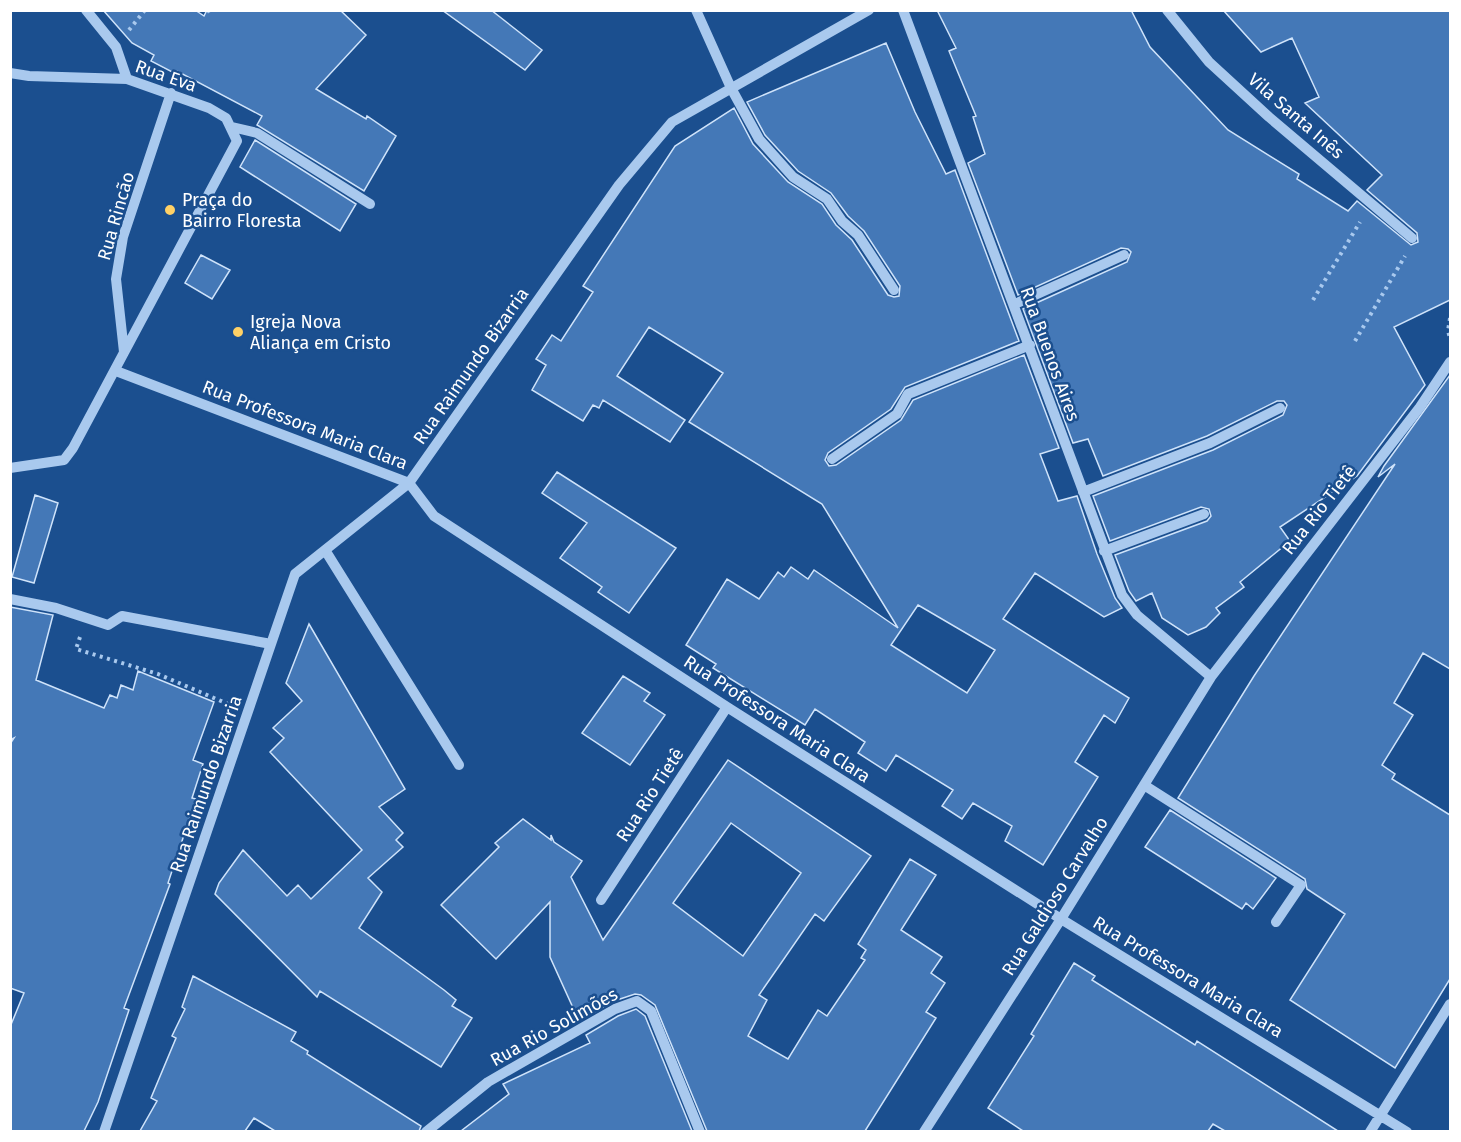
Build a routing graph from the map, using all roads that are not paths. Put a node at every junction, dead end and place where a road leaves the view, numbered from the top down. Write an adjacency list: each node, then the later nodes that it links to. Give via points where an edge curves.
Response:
1 (86, 10): 7 (street, via 116,47)
2 (696, 10): 8 (street)
3 (869, 10): 8 (street, Rua Raimundo Bizarria)
4 (903, 10): 15 (street, Rua Buenos Aires)
5 (1167, 10): 12 (street, Vila Santa Inês, via 1209,62)
6 (10, 73): 7 (street, Rua Eva)
7 (127, 79): 9 (street, Rua Eva)
8 (731, 88): 14 (street, via 769,152 793,177 827,199 858,235); 23 (street, Rua Raimundo Bizarria, via 672,122 620,185)
9 (171, 93): 10 (street, Rua Eva, via 209,108 226,118); 17 (street, Rua Rincão, via 123,237 116,279)
10 (232, 127): 11 (street, via 256,133); 17 (street, Rua Rincão, via 237,141)
11 (370, 204)
12 (1412, 238)
13 (1124, 255): 15 (street)
14 (894, 290)
15 (1014, 304): 16 (street, Rua Buenos Aires)
16 (1030, 345): 21 (street, via 908,394 897,414); 24 (street, Rua Buenos Aires)
17 (124, 352): 19 (street, Rua Rincão)
18 (1450, 362): 30 (street, Rua Rio Tietê, via 1420,407)
19 (116, 371): 22 (street, Rua Rincão, via 64,460); 23 (street, Rua Professora Maria Clara)
20 (1280, 408): 24 (street, via 1210,443)
21 (832, 459)
22 (10, 468)
23 (409, 483): 26 (street, Rua Raimundo Bizarria); 31 (street, Rua Professora Maria Clara, via 434,516)
24 (1083, 492): 27 (street, Rua Buenos Aires)
25 (1204, 514): 27 (street)
26 (325, 550): 29 (street, Rua Raimundo Bizarria, via 295,574); 32 (street)
27 (1104, 551): 30 (street, Rua Buenos Aires, via 1122,595 1137,615)
28 (10, 598): 29 (street, via 108,625 122,616)
29 (271, 644): 39 (street, Rua Raimundo Bizarria)
30 (1211, 677): 33 (street, Rua Galdioso Carvalho)
31 (727, 707): 34 (street, Rua Rio Tietê); 35 (street, Rua Professora Maria Clara)
32 (459, 765)
33 (1144, 784): 35 (street, Rua Galdioso Carvalho); 36 (street, via 1302,885)
34 (601, 900)
35 (1061, 919): 38 (street, Rua Professora Maria Clara); 42 (street, Rua Galdioso Carvalho)
36 (1276, 922)
37 (1450, 1004): 38 (street)
38 (1380, 1114): 43 (street); 44 (street, Rua Professora Maria Clara)
39 (104, 1131)
40 (426, 1131): 41 (street, Rua Rio Solimões, via 488,1082 615,1008 637,1001 651,1011)
41 (700, 1131)
42 (924, 1131)
43 (1370, 1131)
44 (1407, 1131)

